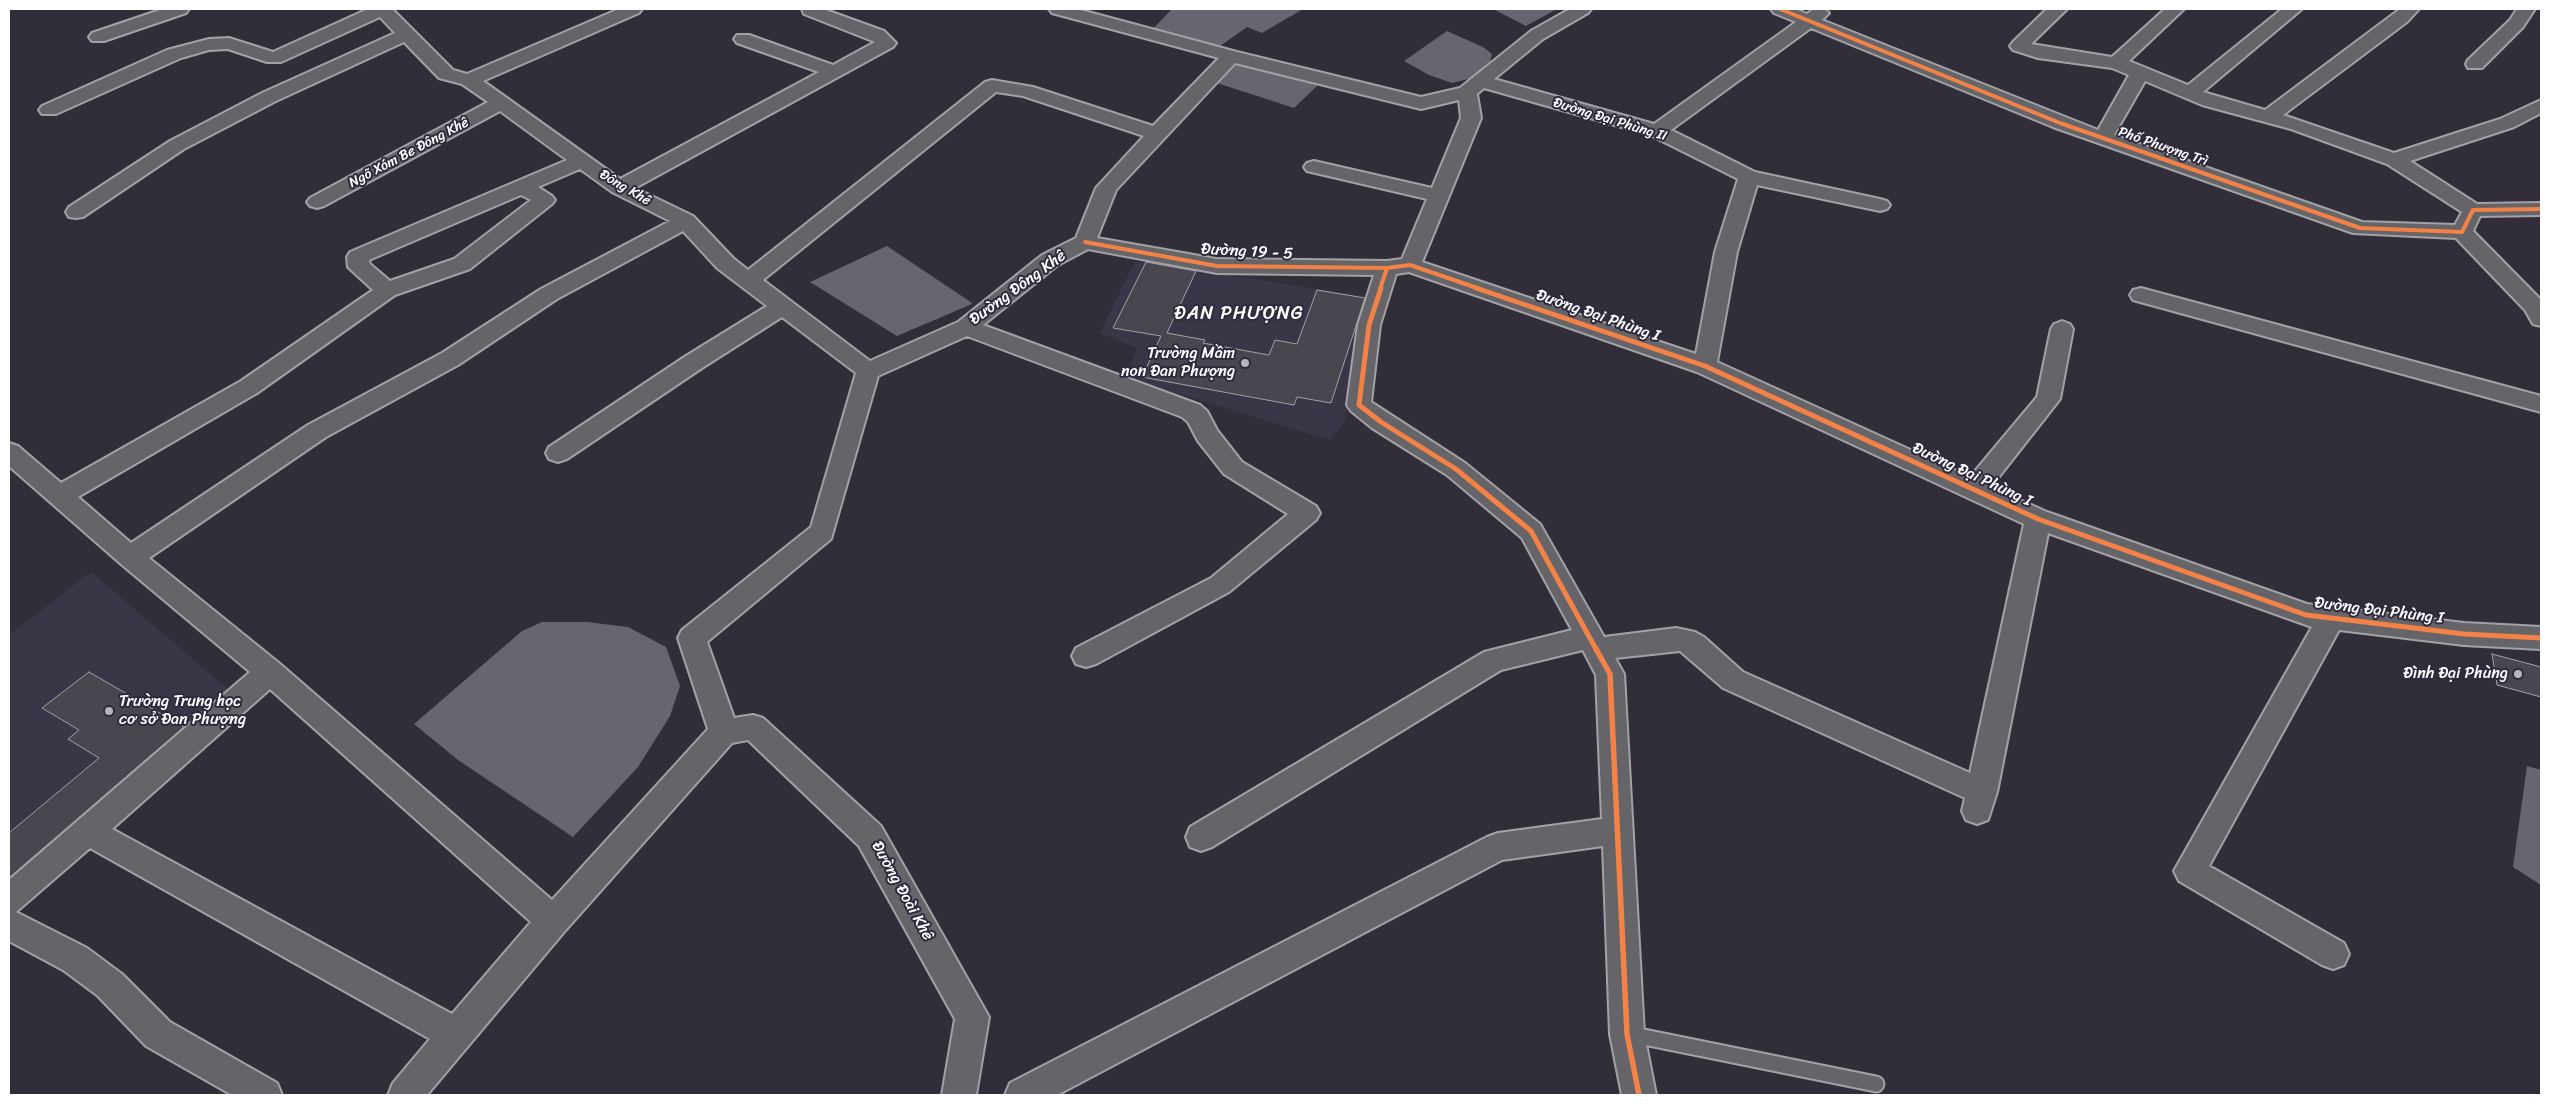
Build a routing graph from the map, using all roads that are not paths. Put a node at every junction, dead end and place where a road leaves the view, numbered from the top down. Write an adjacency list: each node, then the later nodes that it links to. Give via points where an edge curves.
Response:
1 (180, 9): 16 (street)
2 (382, 9): 15 (street, Đông Khê); 28 (street, via 274,58 229,43 174,54)
3 (633, 9): 23 (street)
4 (1582, 9): 24 (street, via 1537,35)
5 (1780, 9): 14 (street, Phố Phượng Trì)
6 (1827, 9): 14 (street)
7 (2058, 9): 19 (street, via 2019,46 2038,52)
8 (2175, 9): 19 (street)
9 (2293, 9): 25 (street)
10 (2410, 9): 29 (street)
11 (2526, 9): 20 (street)
12 (810, 10): 21 (street, via 878,35 887,43)
13 (1069, 10): 18 (street)
14 (1808, 20): 30 (street); 32 (street, Phố Phượng Trì)
15 (407, 34): 23 (street, Đông Khê, via 446,74); 44 (street, via 269,97 177,145)
16 (98, 38)
17 (743, 39): 21 (street)
18 (1231, 56): 24 (street, via 1421,102); 31 (street, Đường Đông Khê)
19 (2116, 63): 22 (street)
20 (2475, 64)
21 (835, 72): 38 (street)
22 (2140, 73): 25 (street); 32 (street)
23 (469, 80): 26 (street, Đông Khê)
24 (1474, 86): 30 (street, Đường Đại Phùng II); 39 (street, via 1471,118)
25 (2190, 93): 29 (street)
26 (501, 103): 34 (street, Đông Khê); 40 (street, Ngõ Xóm Be Đông Khê)
27 (2541, 106): 33 (street, via 2507,123)
28 (49, 110)
29 (2268, 117): 33 (street)
30 (1657, 131): 36 (street, Đường Đại Phùng II)
31 (1157, 134): 47 (street, Đường Đông Khê, via 1106,188); 49 (street, via 1026,91 992,86)
32 (2103, 138): 46 (street, Phố Phượng Trì, via 2360,228)
33 (2394, 160): 43 (street)
34 (582, 161): 37 (street); 38 (street, Đông Khê)
35 (1314, 167): 39 (street)
36 (1749, 177): 41 (street); 56 (street, via 1726,252)
37 (522, 186): 50 (street, via 545,200 462,264); 50 (street, via 358,257 359,267)
38 (619, 188): 45 (street, Đông Khê)
39 (1439, 196): 48 (street)
40 (317, 202)
41 (1880, 205)
42 (2541, 209): 43 (street)
43 (2473, 210): 46 (street)
44 (76, 212)
45 (686, 221): 49 (street, Đông Khê, via 725,263); 64 (street, via 549,294 450,359 317,431)
46 (2462, 232): 53 (street, via 2534,306)
47 (1085, 242): 48 (street, Đường 19 - 5, via 1217,266); 54 (street, Đường Đông Khê, via 1050,260)
48 (1398, 267): 56 (street, Đường Đại Phùng I); 67 (street, via 1369,325 1359,405 1380,422 1456,469 1531,530)
49 (749, 280): 52 (street, Đông Khê)
50 (387, 290): 62 (street, via 249,387)
51 (2141, 295): 58 (street)
52 (784, 306): 57 (street, Đông Khê); 60 (street)
53 (2541, 319)
54 (966, 326): 57 (street, Đường Đông Khê); 68 (street, via 1191,411 1233,468 1307,513 1220,585)
55 (2062, 329): 61 (street, via 2048,399)
56 (1705, 366): 61 (street, Đường Đại Phùng I)
57 (868, 371): 70 (street, via 822,532 692,638)
58 (2541, 404)
59 (9, 452): 62 (street)
60 (558, 453)
61 (1974, 490): 63 (street, Đường Đại Phùng I)
62 (59, 496): 64 (street)
63 (2038, 519): 65 (street, Đường Đại Phùng I, via 2306,615); 67 (street, via 1979,802 1733,680 1685,640)
64 (130, 557): 69 (street)
65 (2330, 620): 66 (street, Đường Đại Phùng I, via 2464,634); 77 (street, via 2190,871)
66 (2541, 638)
67 (1594, 643): 71 (street, via 1610,674); 73 (street, via 1494,660)
68 (1086, 656)
69 (270, 672): 72 (street); 75 (street)
70 (724, 732): 75 (street); 83 (street, Đường Đoài Khê, via 754,727 870,836 972,1017)
71 (1617, 830): 78 (street); 84 (street, via 1498,847)
72 (87, 831): 74 (street); 79 (street)
73 (1201, 837)
74 (9, 900)
75 (553, 921): 79 (street)
76 (9, 924): 81 (street, via 75,959 110,985 158,1034)
77 (2333, 954)
78 (1627, 1034): 80 (lane); 85 (street)
79 (456, 1035): 82 (street)
80 (1876, 1084)
81 (265, 1095)
82 (405, 1095)
83 (959, 1095)
84 (1022, 1095)
85 (1639, 1095)

